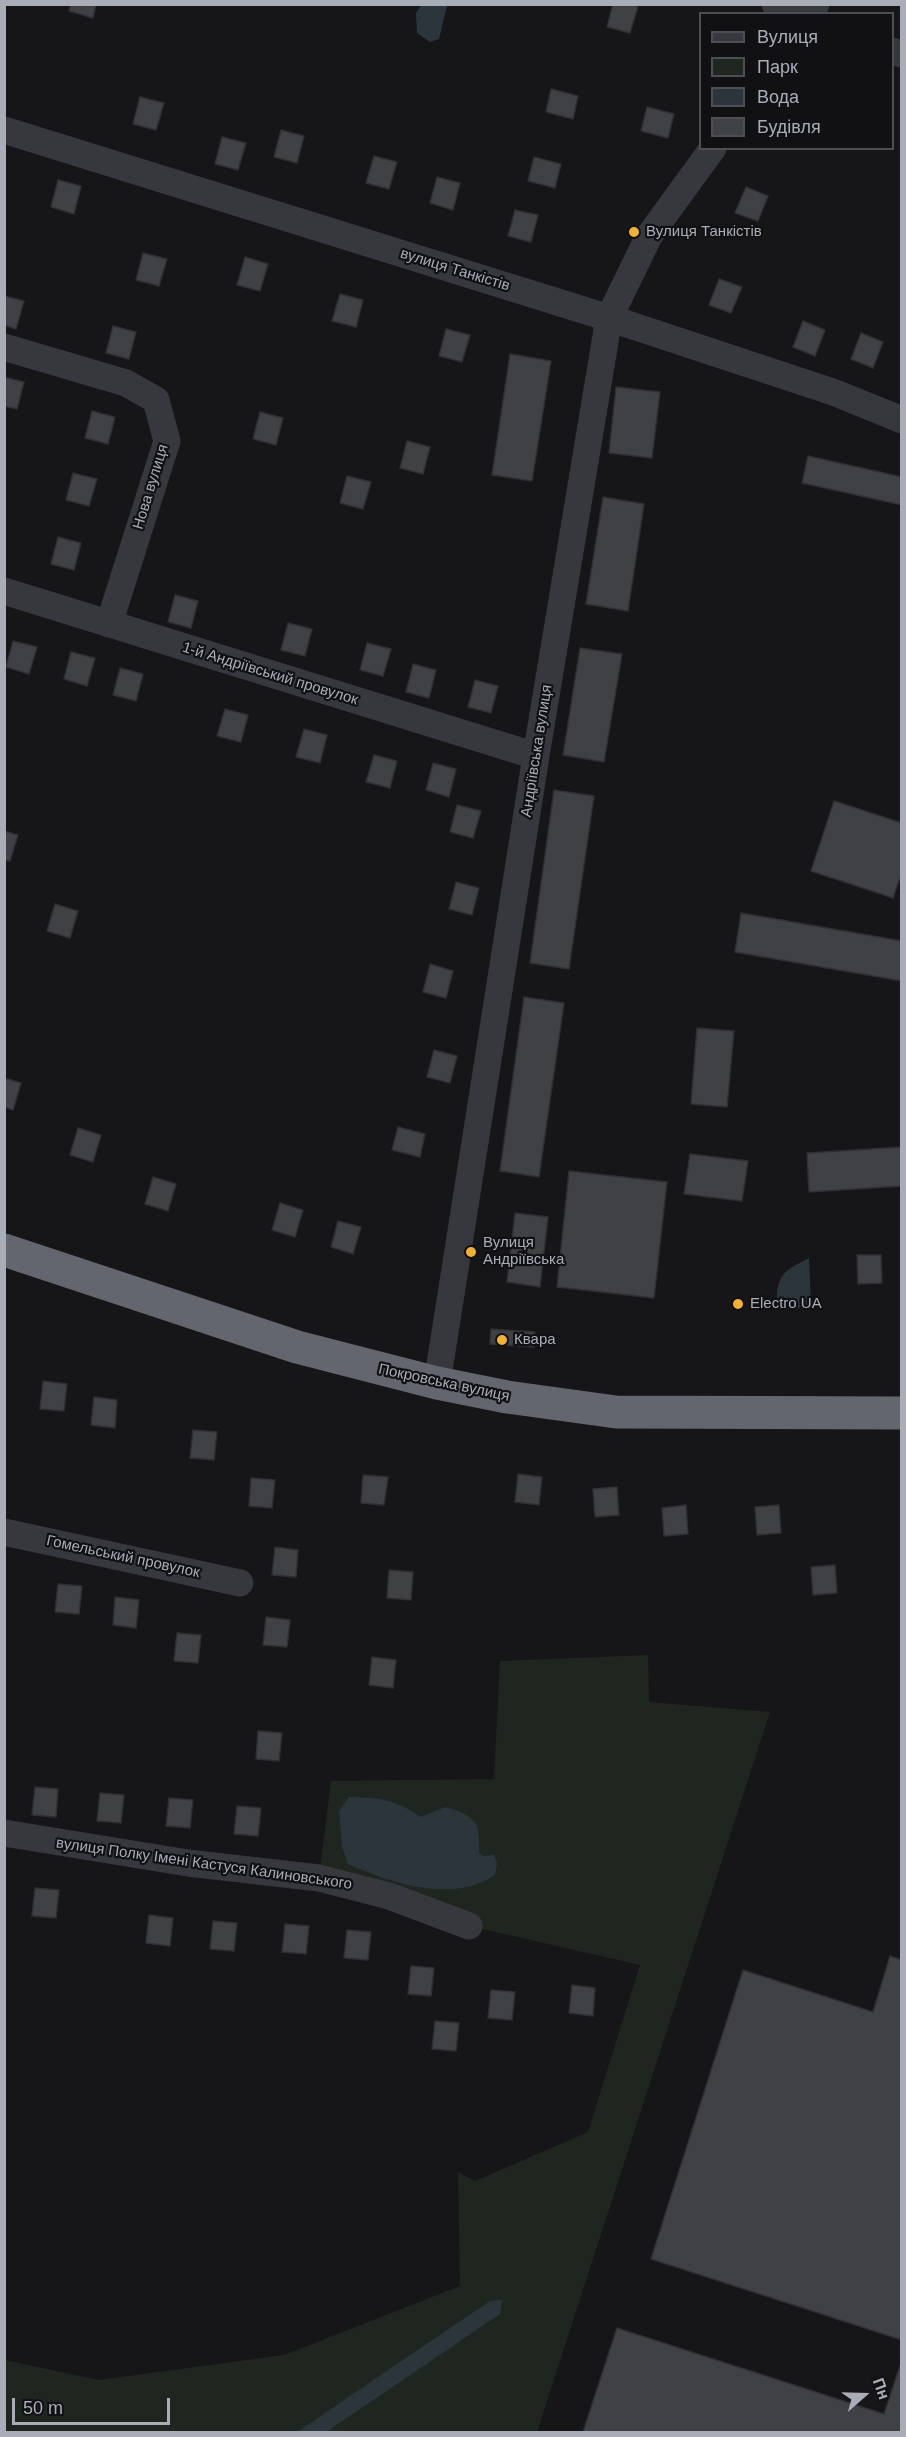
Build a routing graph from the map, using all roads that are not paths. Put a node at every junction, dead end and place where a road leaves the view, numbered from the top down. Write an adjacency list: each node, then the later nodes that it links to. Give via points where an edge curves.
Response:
1 (775, 4): 2 (street)
2 (792, 12)
3 (4, 130): 5 (street, вулиця Танкістів)
4 (712, 150): 5 (street, Андріївська вулиця, via 648,236)
5 (609, 318): 7 (street, вулиця Танкістів, via 833,392); 10 (street, Андріївська вулиця)
6 (4, 347): 9 (street, Нова вулиця, via 126,383 156,400 167,441)
7 (902, 420)
8 (4, 591): 9 (street, 1-й Андріївський провулок)
9 (109, 624): 10 (street, 1-й Андріївський провулок)
10 (536, 756): 12 (street, Андріївська вулиця)
11 (4, 1250): 12 (highway, Покровська вулиця, via 297,1347)
12 (437, 1383): 13 (highway, Покровська вулиця, via 616,1412)
13 (902, 1413)
14 (4, 1532): 15 (street, Гомельський провулок)
15 (240, 1582)
16 (4, 1833): 17 (street, вулиця Полку Імені Кастуся Калиновського, via 188,1863 320,1878 389,1896)
17 (469, 1926)

